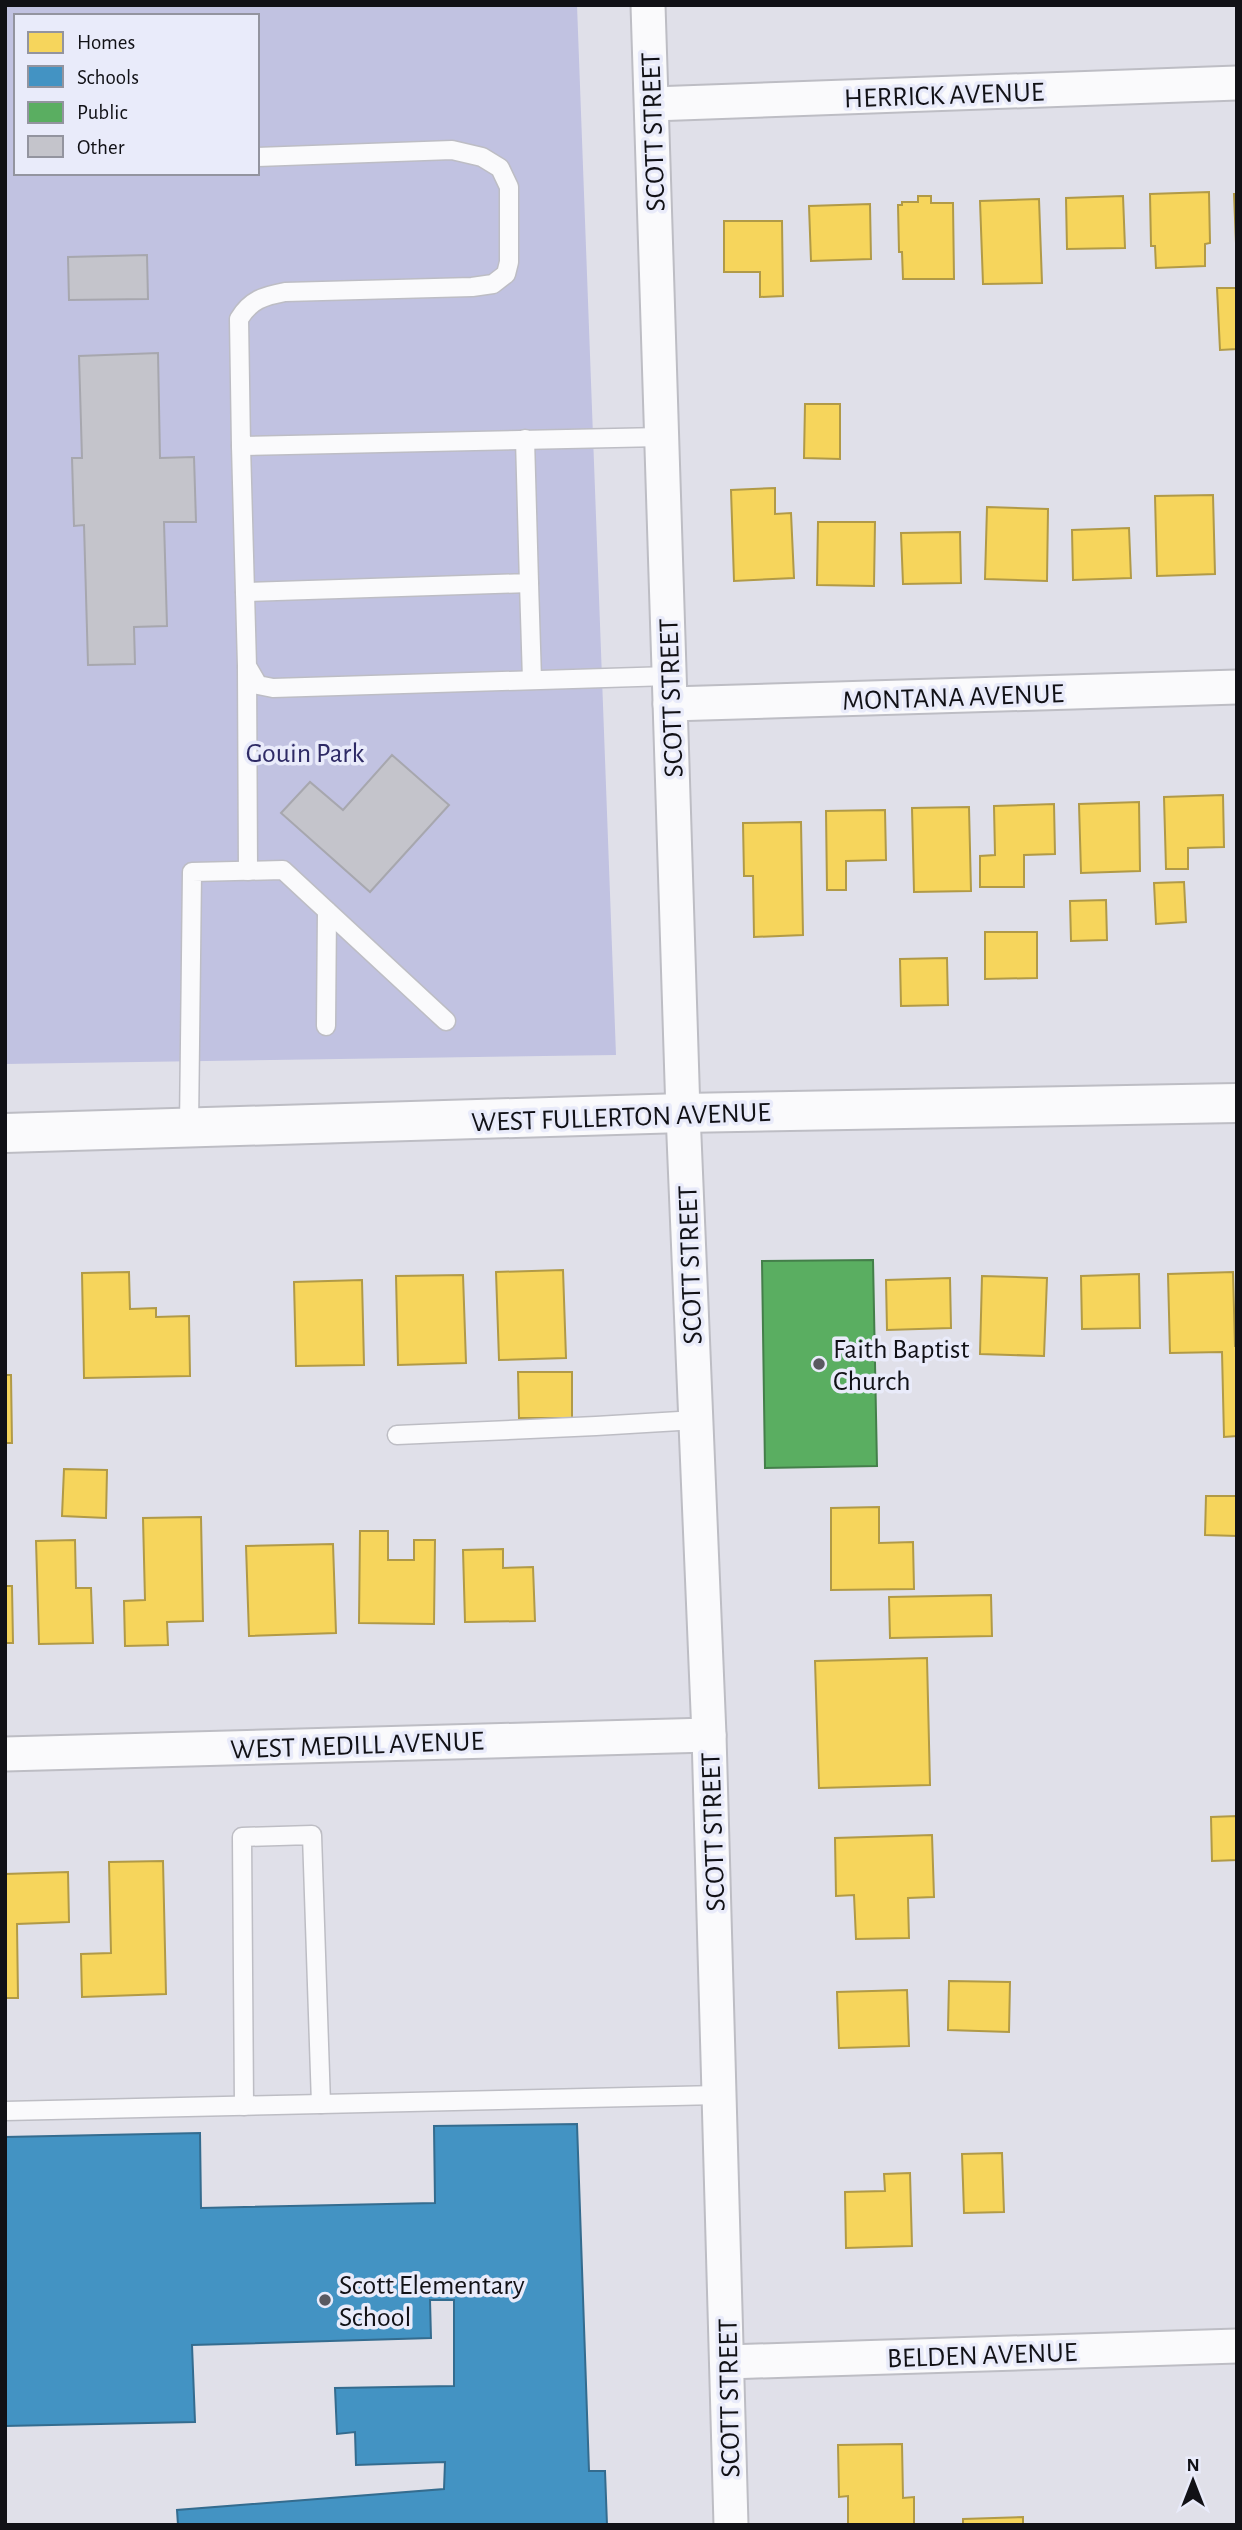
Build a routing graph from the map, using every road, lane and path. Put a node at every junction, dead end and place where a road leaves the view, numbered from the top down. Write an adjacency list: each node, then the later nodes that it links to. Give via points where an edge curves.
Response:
1 (648, 5): 3 (street, SCOTT STREET)
2 (1237, 83): 3 (street, HERRICK AVENUE)
3 (652, 104): 5 (street, SCOTT STREET)
4 (259, 157): 7 (lane, via 452,150 481,157 500,167 509,187 509,261 506,274 493,284 285,292 246,305 239,319)
5 (662, 437): 6 (lane); 13 (street, SCOTT STREET)
6 (524, 439): 7 (lane); 8 (lane)
7 (241, 446): 9 (lane)
8 (529, 583): 9 (lane); 11 (lane)
9 (245, 592): 10 (lane)
10 (247, 666): 11 (lane, via 258,685 273,688); 14 (lane)
11 (532, 680): 13 (lane)
12 (1237, 687): 13 (street, MONTANA AVENUE)
13 (670, 690): 19 (street, SCOTT STREET)
14 (248, 871): 15 (lane, via 283,870); 20 (lane, via 192,872)
15 (327, 911): 16 (lane); 17 (lane)
16 (446, 1021)
17 (326, 1026)
18 (1237, 1103): 19 (street, WEST FULLERTON AVENUE)
19 (683, 1113): 20 (street, WEST FULLERTON AVENUE); 22 (street, SCOTT STREET)
20 (189, 1128): 21 (street, WEST FULLERTON AVENUE)
21 (5, 1133)
22 (696, 1420): 23 (lane); 24 (street, SCOTT STREET)
23 (397, 1435)
24 (709, 1735): 25 (street, WEST MEDILL AVENUE); 26 (street, SCOTT STREET)
25 (5, 1754)
26 (719, 2095): 27 (lane); 31 (street, SCOTT STREET)
27 (321, 2104): 28 (lane); 28 (lane, via 312,1835 265,1836 242,1837)
28 (244, 2106): 29 (lane)
29 (5, 2111)
30 (1237, 2346): 31 (street, BELDEN AVENUE)
31 (727, 2361): 32 (street, SCOTT STREET)
32 (731, 2525)

